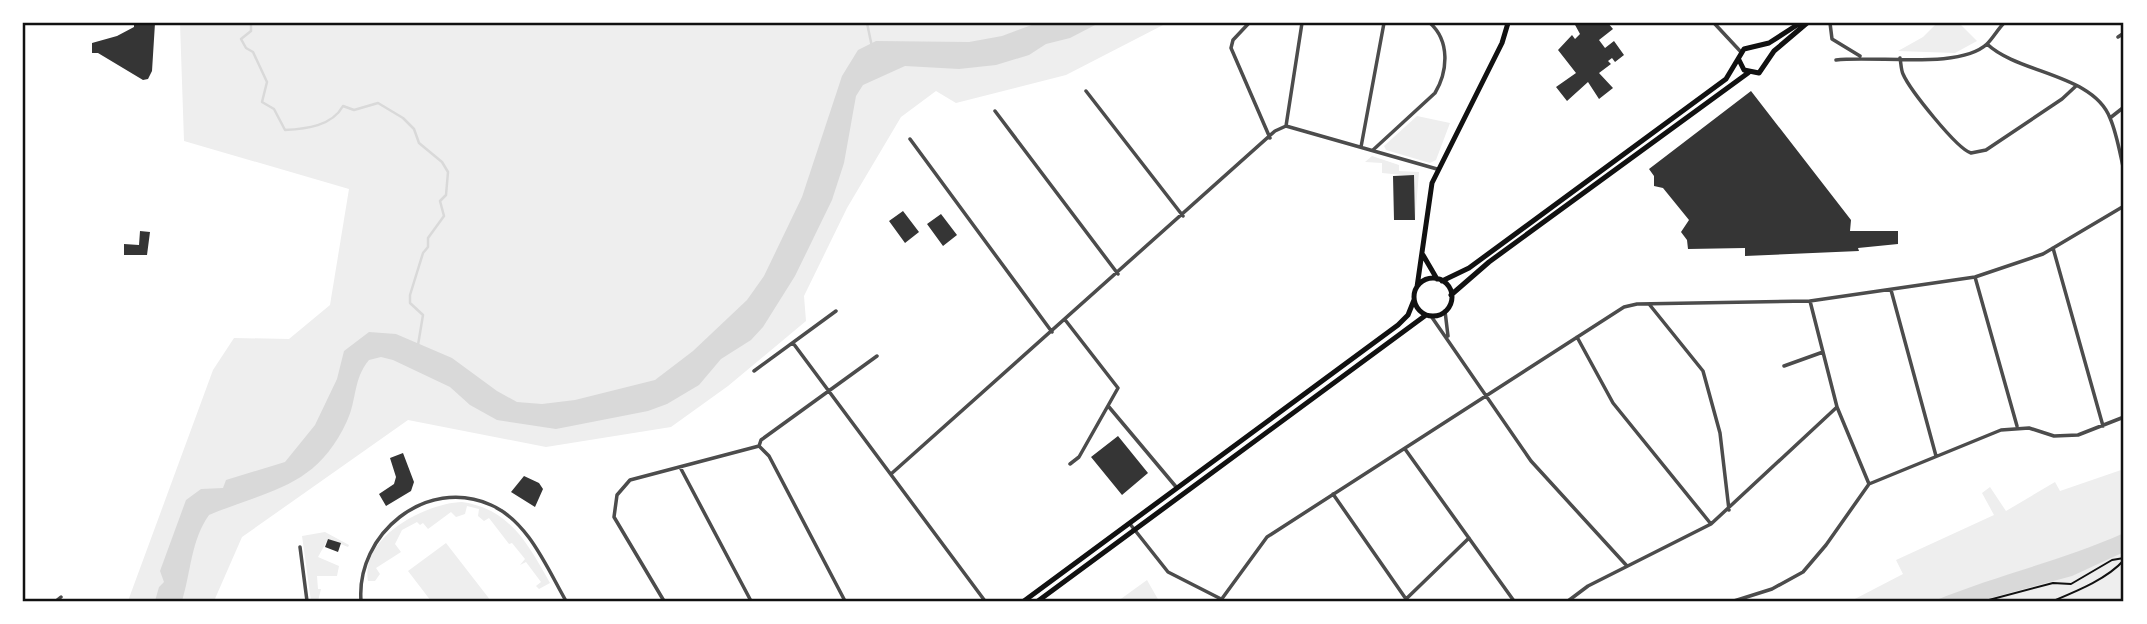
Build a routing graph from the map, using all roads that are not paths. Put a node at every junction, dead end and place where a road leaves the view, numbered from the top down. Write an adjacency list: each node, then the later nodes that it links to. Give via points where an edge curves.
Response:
1 (1249, 23): 28 (street, via 1231,48)
2 (1302, 23): 27 (street)
3 (1384, 23): 30 (street)
4 (1430, 23): 31 (street, via 1444,44 1443,81)
5 (1508, 23): 32 (main road)
6 (1800, 23): 14 (main road)
7 (1807, 23): 18 (main road)
8 (1830, 23): 16 (street, via 1830,35 1838,45)
9 (2004, 23): 13 (street)
10 (1716, 24): 15 (street)
11 (2124, 33): 12 (street)
12 (2118, 37)
13 (1987, 44): 17 (street, via 1961,57); 22 (street, via 2011,62)
14 (1759, 47): 15 (main road, via 1751,45); 18 (main road)
15 (1741, 52): 19 (main road)
16 (1862, 57): 17 (street); 20 (street)
17 (1900, 58): 22 (street, via 1903,74 1957,146 1971,153 1986,150)
18 (1768, 59): 21 (main road, via 1762,71)
19 (1739, 60): 21 (main road); 40 (main road, via 1726,79 1469,268)
20 (1836, 60)
21 (1748, 73): 43 (main road, via 1489,262)
22 (2076, 86): 26 (street, via 2096,100)
23 (1086, 91): 35 (street)
24 (2124, 107): 26 (street)
25 (995, 111): 38 (street)
26 (2110, 118): 33 (street)
27 (1286, 126): 28 (street); 30 (street)
28 (1270, 138): 35 (street)
29 (910, 139): 51 (street)
30 (1361, 147): 31 (street)
31 (1373, 150): 32 (street)
32 (1437, 169): 37 (main road, via 1425,218)
33 (2124, 171)
34 (2124, 206): 36 (street)
35 (1183, 216): 38 (street)
36 (2053, 248): 39 (street); 64 (street)
37 (1423, 255): 40 (main road); 41 (main road)
38 (1118, 274): 50 (street)
39 (1975, 277): 42 (street); 65 (street)
40 (1439, 280): 41 (main road, via 1428,279); 43 (main road)
41 (1417, 287): 44 (main road)
42 (1891, 290): 45 (street); 68 (street)
43 (1451, 295): 48 (main road)
44 (1414, 300): 49 (main road); 73 (main road, via 1398,325)
45 (1810, 301): 46 (street); 55 (street)
46 (1649, 304): 52 (street, via 1625,307); 75 (street, via 1703,371 1720,433)
47 (836, 311): 54 (street)
48 (1445, 312): 49 (main road); 53 (street)
49 (1428, 315): 53 (street); 73 (main road)
50 (1066, 321): 51 (street); 61 (street, via 1118,388)
51 (1052, 332): 71 (street)
52 (1577, 337): 60 (street); 76 (street, via 1613,403)
53 (1448, 338): 60 (street)
54 (793, 343): 58 (street); 59 (street)
55 (1823, 352): 57 (street); 62 (street)
56 (877, 356): 59 (street)
57 (1784, 366)
58 (754, 371)
59 (829, 391): 66 (street); 71 (street)
60 (1486, 397): 67 (street); 80 (street, via 1531,461)
61 (1110, 407): 69 (street); 73 (street)
62 (1837, 407): 72 (street); 75 (street)
63 (2124, 417): 64 (street)
64 (2104, 426): 65 (street, via 2066,436)
65 (2017, 427): 68 (street)
66 (759, 446): 70 (street); 89 (street, via 769,456)
67 (1405, 449): 74 (street); 78 (street)
68 (1936, 456): 72 (street)
69 (1070, 464)
70 (680, 467): 87 (street, via 630,480 617,495 614,517); 88 (street)
71 (891, 474): 90 (street)
72 (1869, 484): 96 (street, via 1803,572 1772,589)
73 (1180, 491): 77 (main road)
74 (1333, 494): 82 (street); 93 (street, via 1267,537)
75 (1729, 510): 76 (street)
76 (1711, 524): 80 (street)
77 (1132, 527): 91 (main road); 92 (main road); 93 (street, via 1168,572)
78 (1469, 538): 82 (street); 94 (street)
79 (300, 547): 84 (street)
80 (1627, 566): 95 (street)
81 (61, 597): 83 (street)
82 (1405, 600)
83 (56, 601)
84 (307, 601)
85 (361, 601): 86 (street, via 362,567 383,531 427,502 456,497 491,504 511,518 529,538)
86 (566, 601)
87 (664, 601)
88 (751, 601)
89 (845, 601)
90 (985, 601)
91 (1024, 601)
92 (1038, 601)
93 (1223, 601)
94 (1514, 601)
95 (1568, 601)
96 (1734, 601)

